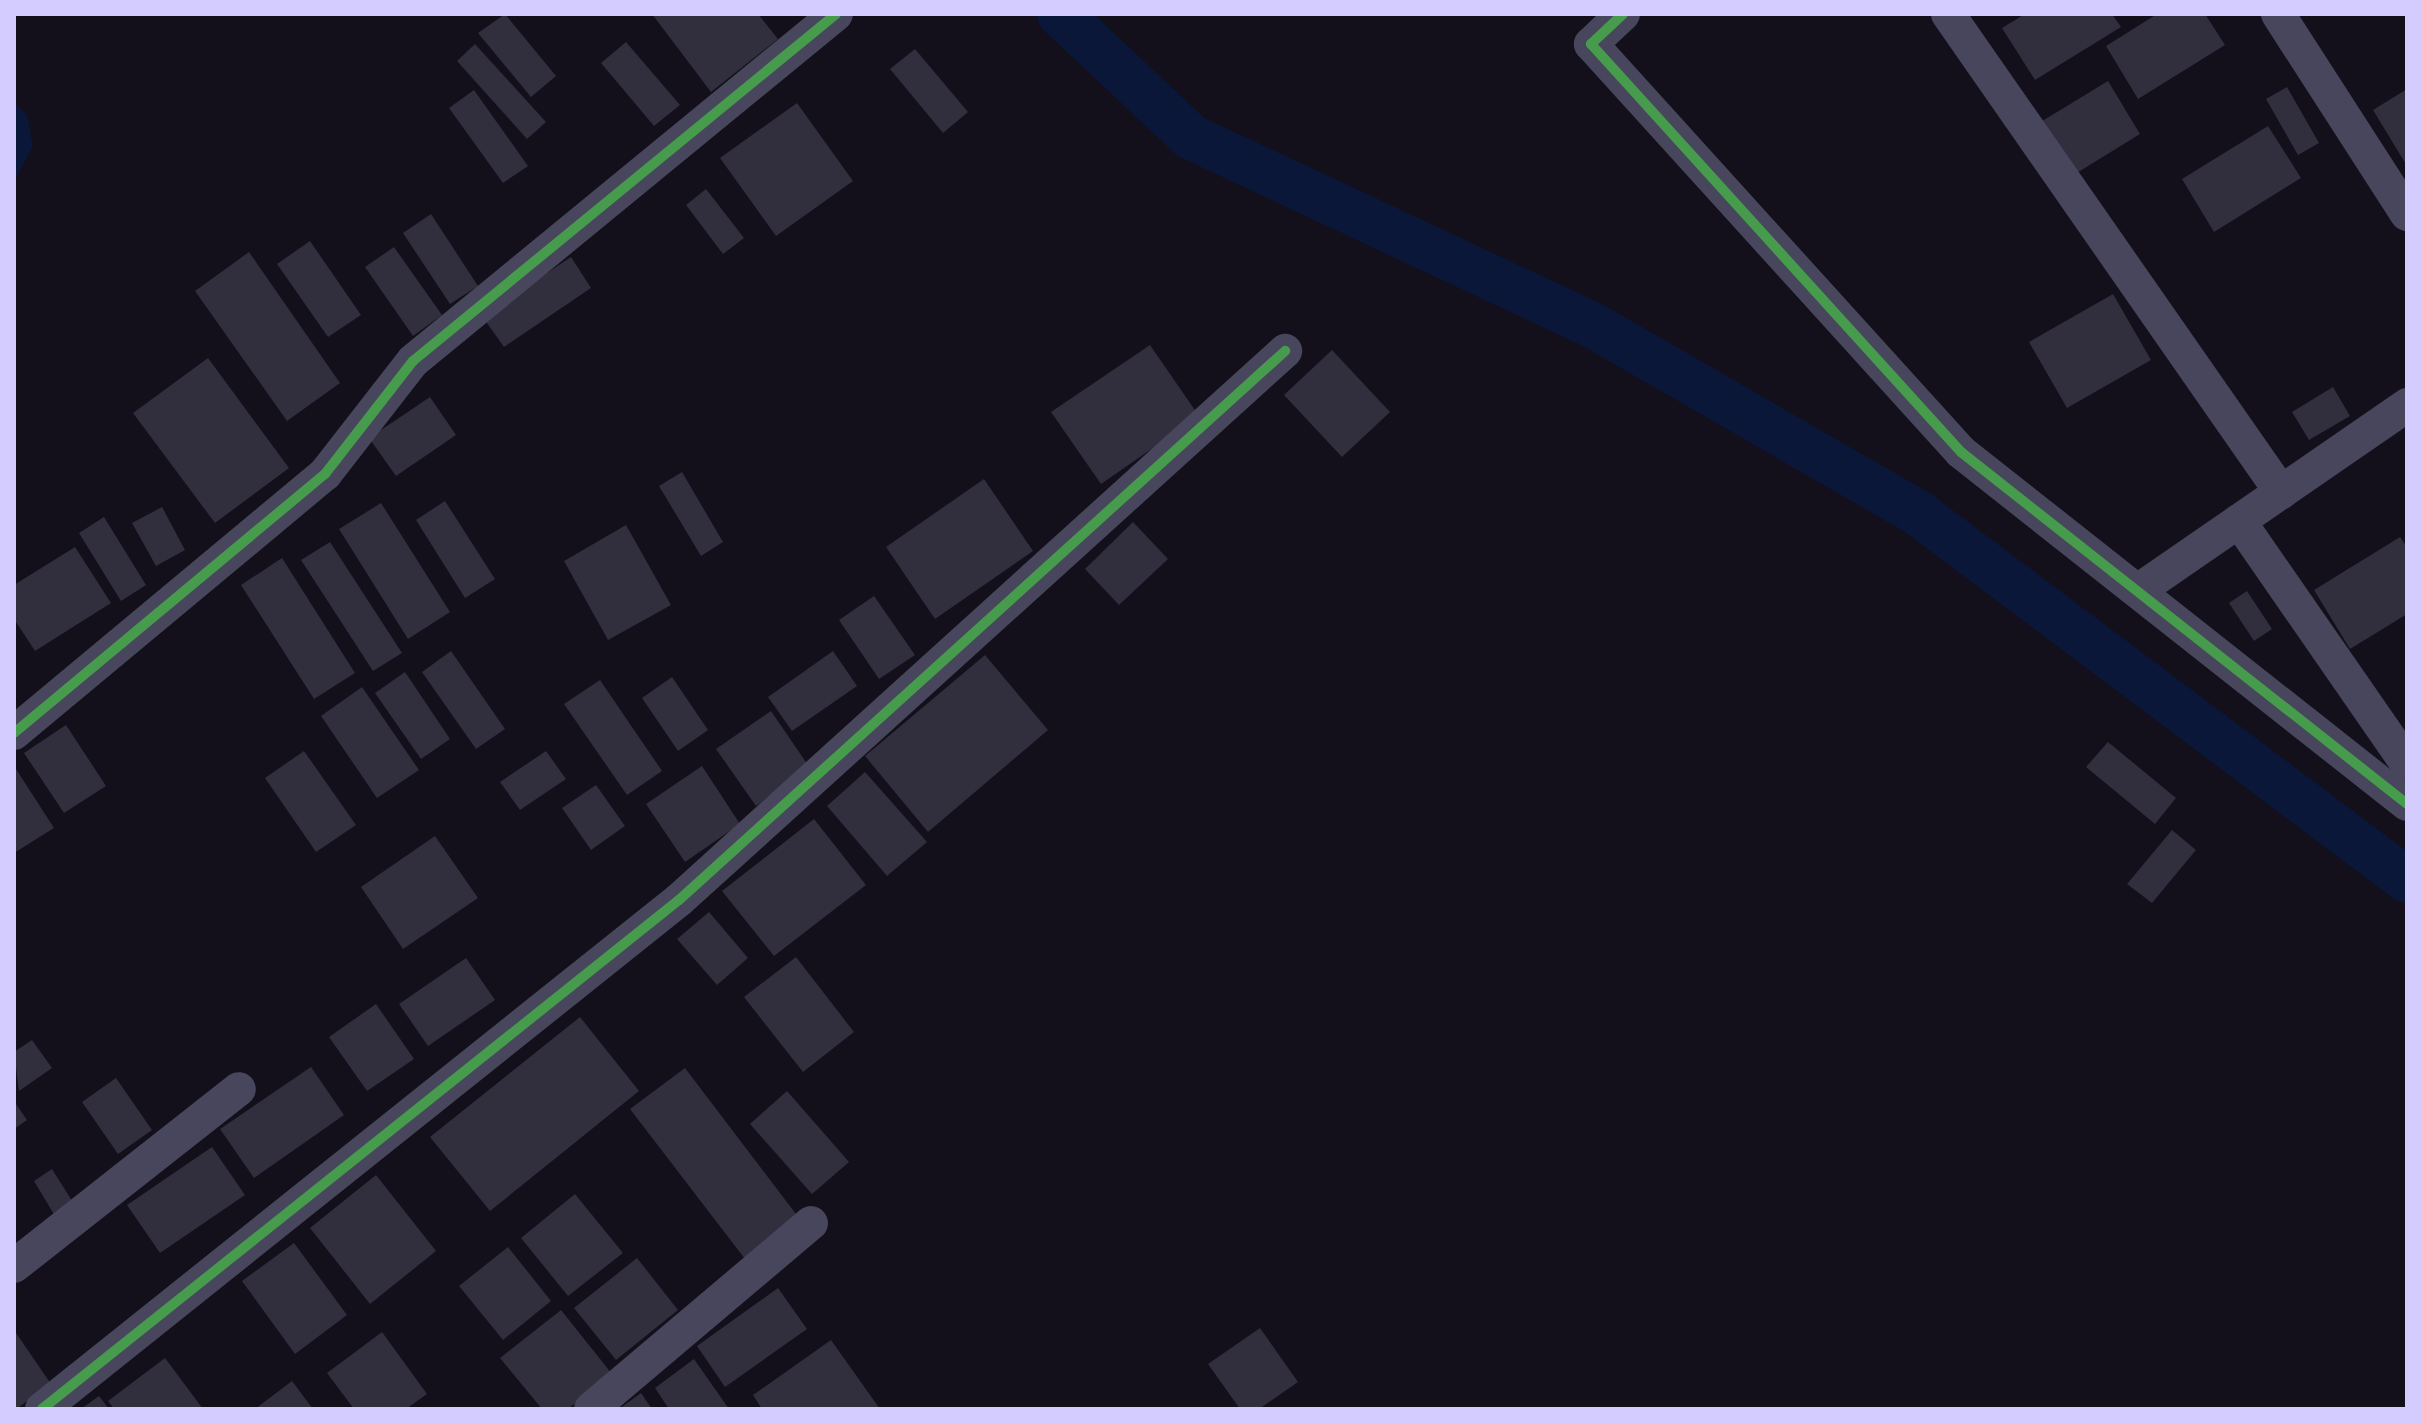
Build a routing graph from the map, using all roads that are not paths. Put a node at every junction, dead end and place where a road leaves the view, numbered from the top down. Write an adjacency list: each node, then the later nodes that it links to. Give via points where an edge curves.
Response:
1 (836, 14): 11 (street, via 413,361 325,474)
2 (1623, 14): 10 (street, via 1591,44 1961,452)
3 (1948, 14): 8 (street)
4 (2278, 14): 5 (street)
5 (2407, 214)
6 (1285, 351): 17 (street, via 679,900)
7 (2407, 405): 8 (street)
8 (2281, 492): 9 (street)
9 (2239, 521): 10 (street); 12 (street)
10 (2139, 590): 13 (street)
11 (14, 733)
12 (2407, 764)
13 (2407, 804)
14 (239, 1089): 16 (street)
15 (811, 1223): 18 (street)
16 (14, 1266)
17 (42, 1409)
18 (591, 1409)

